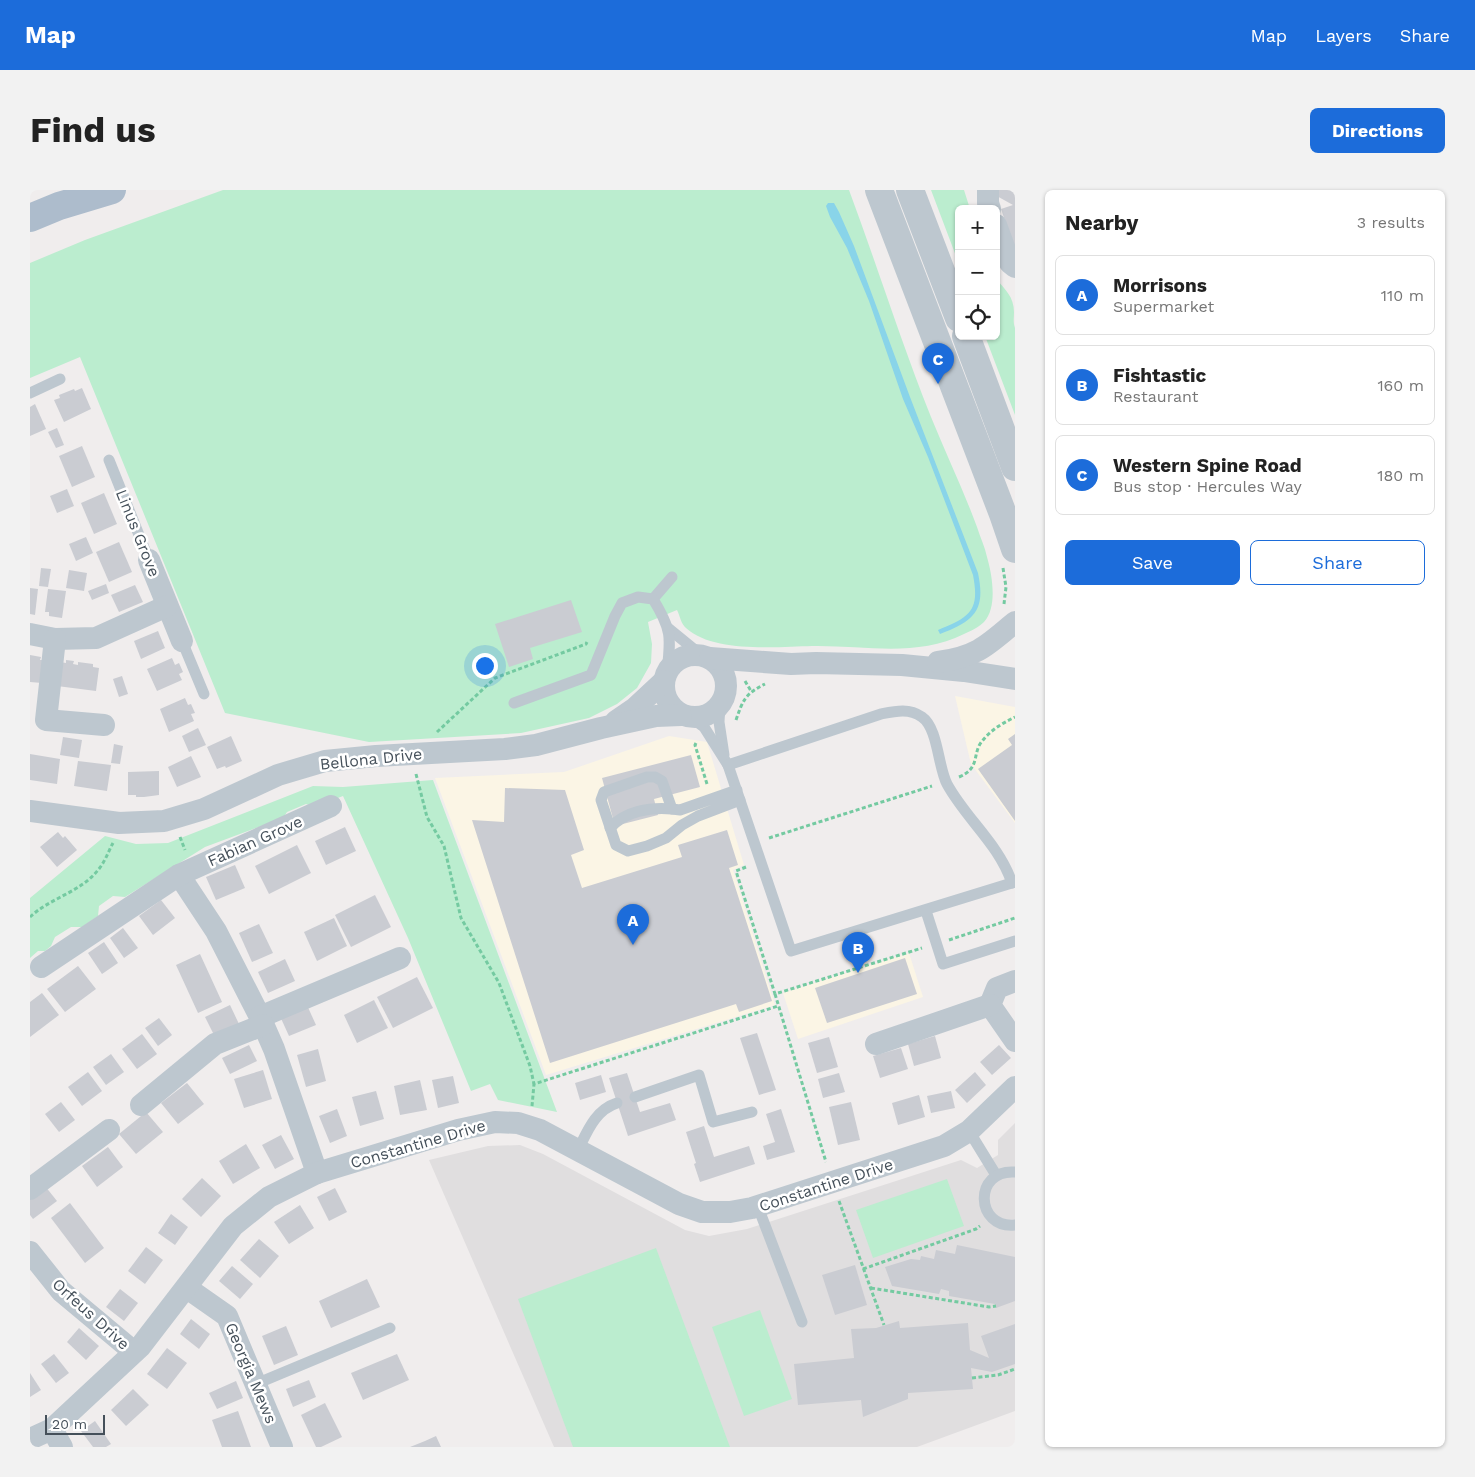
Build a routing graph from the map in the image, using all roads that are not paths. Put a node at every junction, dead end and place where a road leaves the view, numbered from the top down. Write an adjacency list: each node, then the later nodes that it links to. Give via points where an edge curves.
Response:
1 (112, 190): 6 (main road)
2 (879, 190): 15 (street, via 1004,514)
3 (910, 190): 9 (street)
4 (988, 190): 5 (street)
5 (989, 205)
6 (30, 218)
7 (1000, 236): 8 (street, via 1010,263)
8 (1015, 267)
9 (955, 308)
10 (967, 340): 14 (street)
11 (60, 379): 12 (lane)
12 (30, 393)
13 (109, 460): 16 (lane, Linus Grove)
14 (1015, 467)
15 (1009, 557)
16 (148, 560): 19 (street, Linus Grove)
17 (672, 577): 18 (lane)
18 (653, 599): 21 (lane); 32 (lane, via 638,597 622,603 591,675)
19 (167, 606): 23 (street, via 96,638); 24 (street, Linus Grove)
20 (1009, 614): 27 (street, Bellona Drive, via 984,648 957,659)
21 (668, 628): 25 (lane); 28 (lane, via 670,641)
22 (30, 634): 23 (street)
23 (55, 638): 34 (street, via 46,720)
24 (182, 641): 30 (lane, Linus Grove)
25 (705, 657): 26 (street, Bellona Drive); 28 (street, Bellona Drive, via 690,655 681,658); 31 (street, via 719,665 724,674)
26 (791, 664): 27 (street, Bellona Drive); 31 (street, Bellona Drive, via 759,669 739,680)
27 (902, 665): 29 (street, Bellona Drive)
28 (665, 676): 33 (street, via 667,701 673,709); 35 (street, Bellona Drive, via 635,708)
29 (1015, 679)
30 (204, 694)
31 (723, 700): 33 (street, Bellona Drive, via 713,712); 36 (lane, via 718,713)
32 (514, 703)
33 (694, 722): 35 (street, Bellona Drive, via 656,716); 36 (lane)
34 (104, 725)
35 (601, 728): 40 (street, Bellona Drive, via 520,747 325,762 278,775 204,809 164,821 119,823)
36 (726, 761): 37 (lane); 43 (lane, via 881,714 910,711 923,718 933,733 946,781 1000,856)
37 (738, 795): 39 (lane, via 711,799 680,810); 41 (lane, via 682,825 666,838 628,851 616,845); 44 (lane, via 791,951)
38 (331, 806): 42 (street, Fabian Grove)
39 (672, 808): 41 (lane, via 653,807 633,813 617,819); 41 (lane, via 662,781 648,777 604,792 601,800)
40 (30, 811)
41 (610, 828)
42 (179, 875): 47 (street, Fabian Grove); 50 (street, via 216,931)
43 (1014, 882): 44 (lane)
44 (926, 911): 45 (lane, via 943,964)
45 (1015, 941)
46 (400, 958): 50 (street)
47 (41, 967)
48 (1015, 982): 49 (street, via 997,988)
49 (990, 1005): 51 (street); 52 (street)
50 (261, 1021): 56 (street, via 215,1044); 62 (street)
51 (1015, 1041)
52 (876, 1044)
53 (1015, 1087): 59 (street, Constantine Drive)
54 (634, 1097): 57 (lane, via 699,1075 713,1122)
55 (617, 1103): 60 (lane, via 593,1120)
56 (141, 1105)
57 (752, 1112)
58 (109, 1130): 64 (street)
59 (970, 1131): 63 (lane); 65 (street, Constantine Drive, via 944,1146)
60 (578, 1150): 62 (street, Constantine Drive, via 540,1130 518,1123 495,1122 458,1130); 65 (street, Constantine Drive, via 678,1204 702,1212)
61 (1015, 1172): 63 (lane)
62 (318, 1173): 68 (street, Constantine Drive, via 269,1197 233,1226)
63 (996, 1176): 66 (lane, via 985,1189 985,1207 992,1218)
64 (30, 1189)
65 (758, 1207): 69 (lane)
66 (1015, 1225)
67 (30, 1252): 71 (street, Orfeus Drive, via 61,1291)
68 (187, 1288): 71 (street, Constantine Drive); 72 (street, Georgia Mews, via 227,1316)
69 (802, 1322)
70 (390, 1328): 72 (lane)
71 (134, 1352): 73 (street, Constantine Drive)
72 (256, 1384): 75 (street, Georgia Mews)
73 (57, 1438): 74 (street, Constantine Drive)
74 (30, 1439)
75 (282, 1447)

